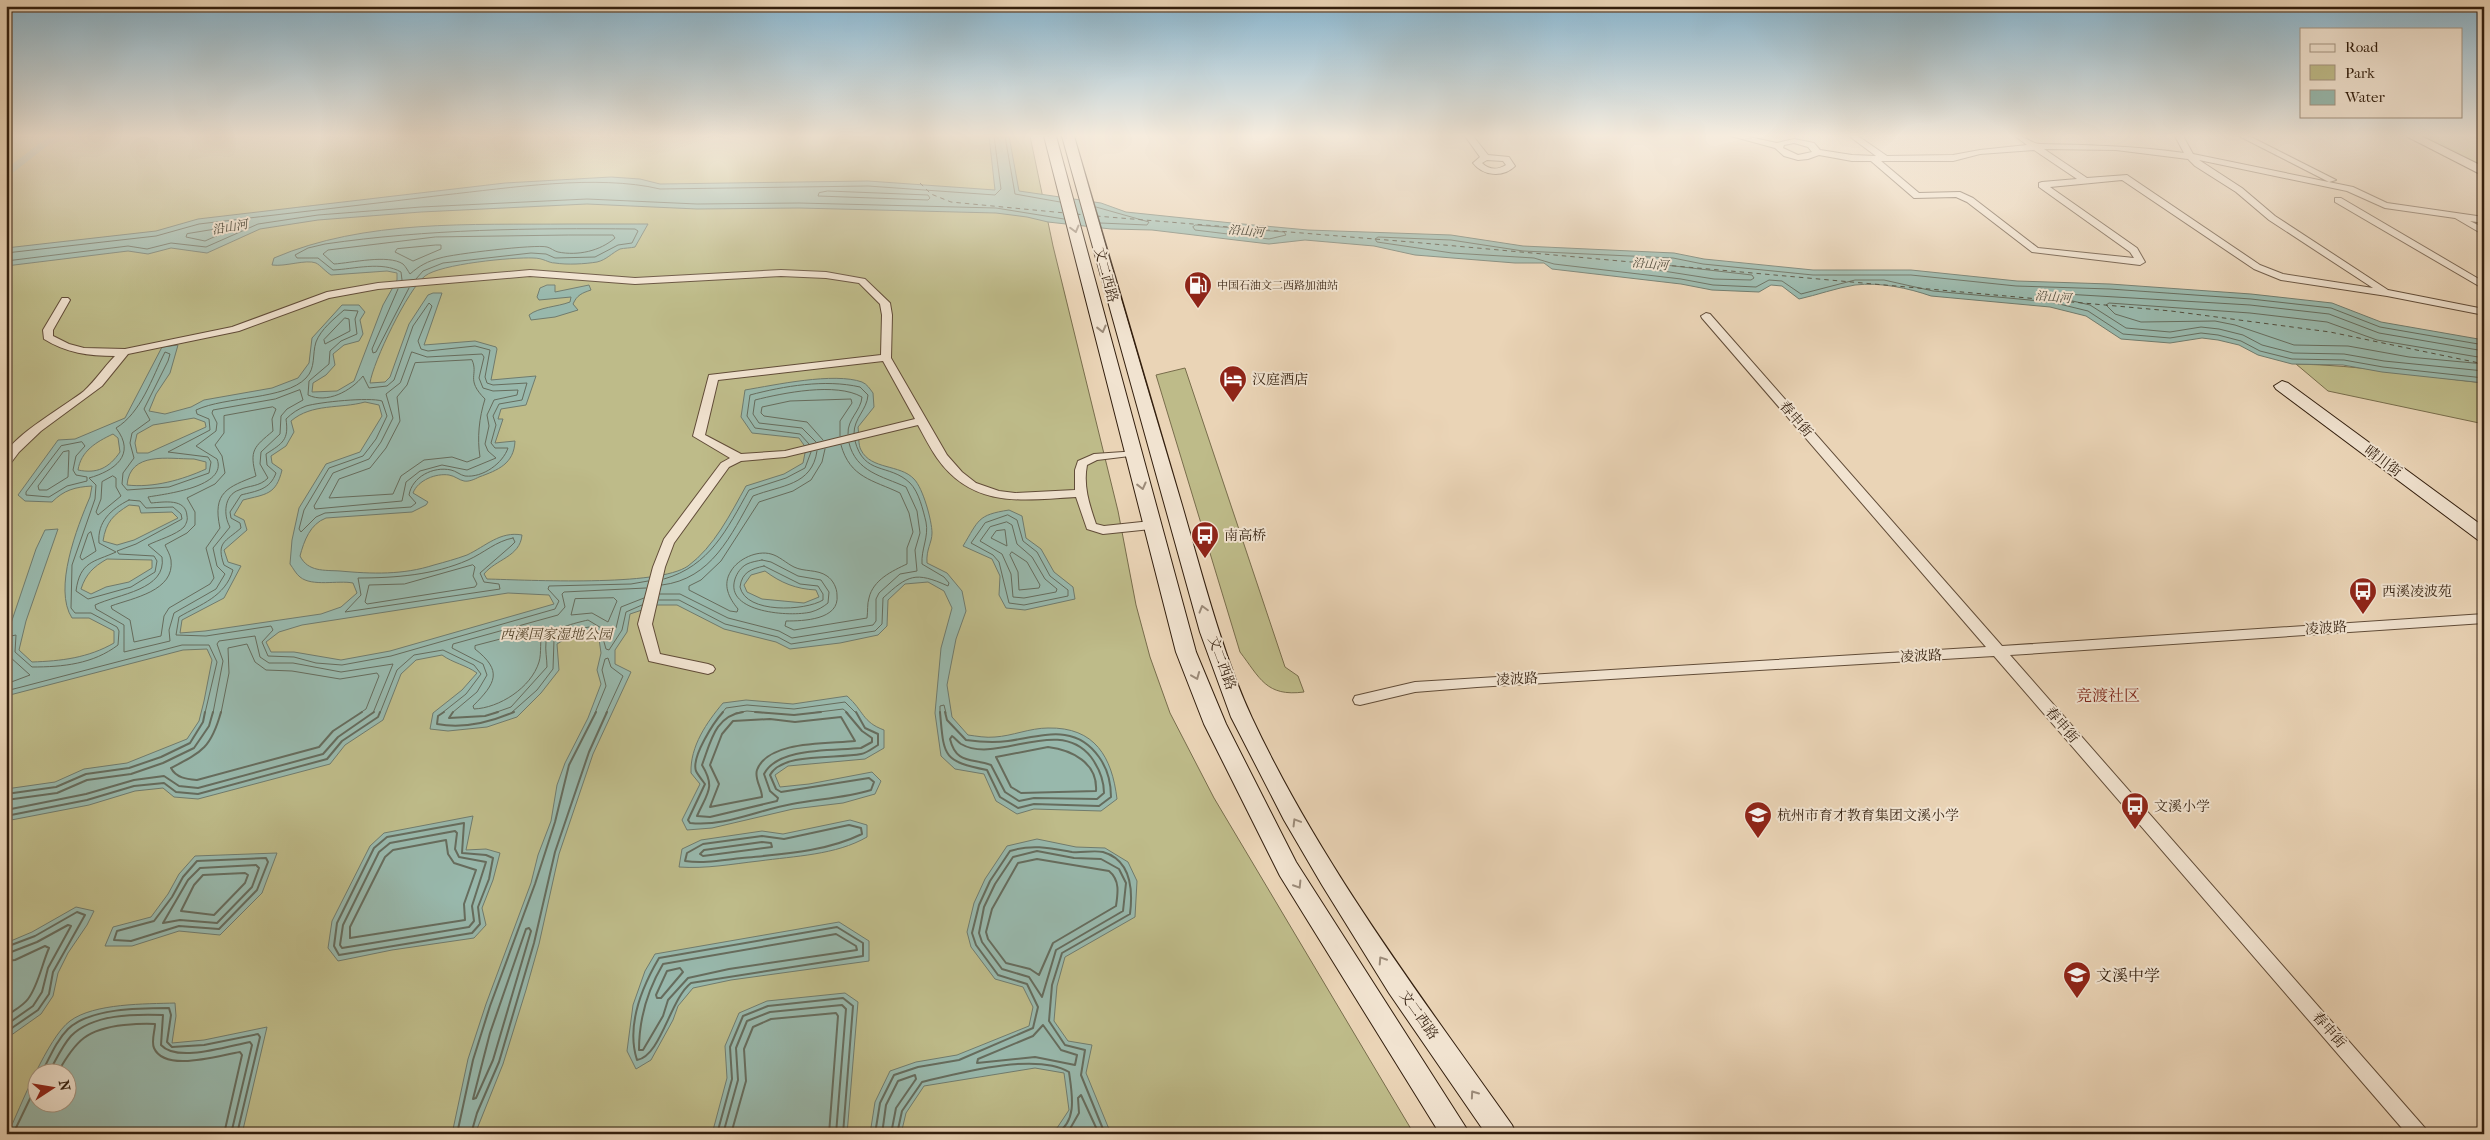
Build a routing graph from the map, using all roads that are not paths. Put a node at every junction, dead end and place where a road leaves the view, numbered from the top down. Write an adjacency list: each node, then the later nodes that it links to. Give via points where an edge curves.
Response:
1 (1067, 189): 12 (main road, 文二西路, one-way to 12)
2 (1082, 189): 12 (main road, 文二西路)
3 (1909, 189): 4 (street, via 1917,196 1957,194 1970,200 2035,250 2140,262 2134,250)
4 (2048, 189)
5 (2142, 189): 14 (street, via 2271,274)
6 (2238, 189): 14 (street, via 2272,218)
7 (2352, 189): 9 (street, via 2385,205)
8 (2338, 200): 13 (street)
9 (2450, 213): 10 (street); 11 (street)
10 (2484, 220)
11 (2484, 232)
12 (1099, 283): 22 (main road, 文二西路, one-way to 22); 33 (main road, 文二西路, one-way to 12, via 1398,985 1335,887 1292,814 1241,716 1210,632)
13 (2484, 286)
14 (2387, 293): 16 (street)
15 (65, 300): 18 (street, via 48,330 48,337 84,352)
16 (2484, 312)
17 (1706, 316): 29 (street, 春申街)
18 (124, 352): 19 (street, via 235,329 327,295 378,286 530,273 635,281 781,273 862,281 884,303 887,316); 24 (street, via 98,384 25,439)
19 (886, 358): 21 (street); 23 (street, via 713,377 699,436)
20 (2282, 386): 27 (main road, 晴川街)
21 (920, 421): 23 (street, via 784,454); 25 (street, via 942,457 972,486 984,492 1015,497)
22 (1134, 453): 25 (street, via 1094,457 1082,463 1079,472); 26 (main road, 文二西路, one-way to 26)
23 (739, 458): 30 (street, via 725,465 714,478 668,542 645,624 654,658)
24 (6, 462)
25 (1082, 493): 26 (street, via 1091,526 1103,530)
26 (1151, 525): 32 (main road, 文二西路, one-way to 32, via 1186,652 1215,724 1252,801 1288,869)
27 (2484, 536)
28 (2484, 618): 29 (street, 凌波路)
29 (1998, 651): 31 (street, 凌波路, via 1468,682 1415,687); 34 (street, 春申街)
30 (708, 669)
31 (1360, 700)
32 (1456, 1134)
33 (1502, 1134)
34 (2419, 1134)

